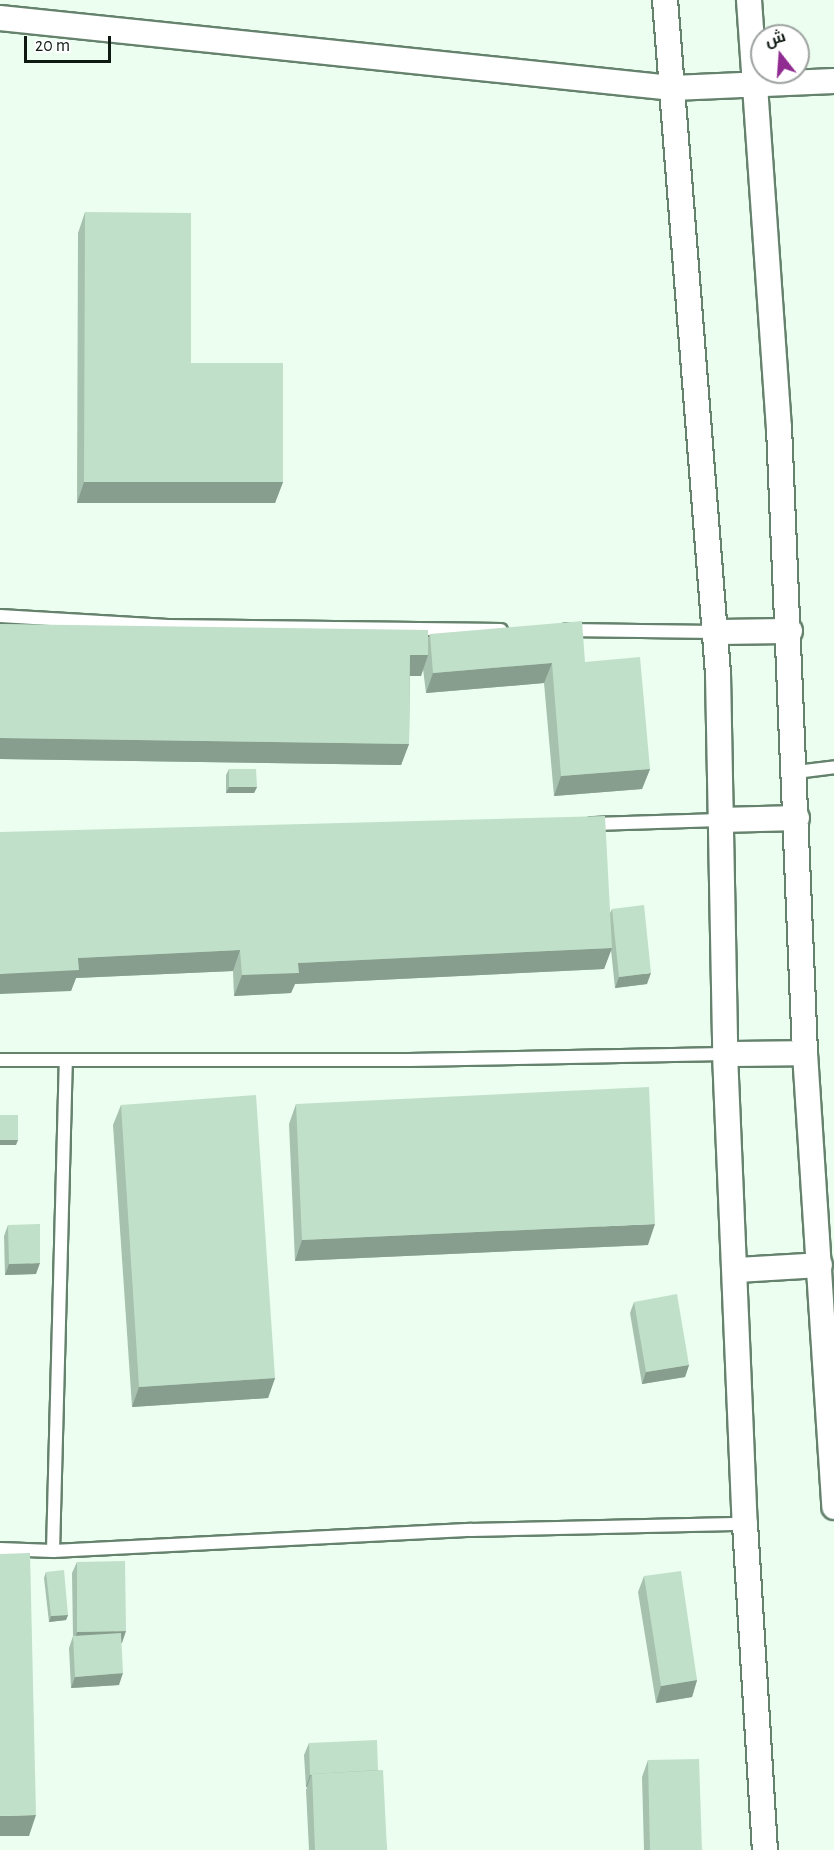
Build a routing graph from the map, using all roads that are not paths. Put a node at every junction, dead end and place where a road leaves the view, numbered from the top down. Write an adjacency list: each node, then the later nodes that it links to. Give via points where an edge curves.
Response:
1 (665, 0): 6 (street)
2 (749, 0): 5 (street)
3 (0, 18): 6 (street)
4 (834, 81): 5 (street)
5 (754, 86): 6 (street); 10 (street)
6 (673, 88): 11 (street)
7 (0, 616): 8 (lane, via 168,626)
8 (513, 630)
9 (549, 630): 11 (lane)
10 (790, 631): 11 (street); 13 (street)
11 (715, 632): 15 (street)
12 (834, 767): 13 (lane)
13 (796, 772): 14 (street)
14 (797, 818): 15 (street); 17 (street)
15 (722, 820): 16 (lane); 18 (street)
16 (579, 824)
17 (805, 1053): 18 (street); 21 (street)
18 (725, 1054): 20 (lane, via 409,1060); 22 (street)
19 (0, 1060): 20 (lane)
20 (66, 1060): 26 (lane)
21 (827, 1264): 22 (street); 23 (street)
22 (736, 1270): 24 (street)
23 (834, 1507)
24 (745, 1524): 26 (lane, via 471,1530); 27 (street)
25 (0, 1549): 26 (lane)
26 (53, 1551)
27 (765, 1850)

